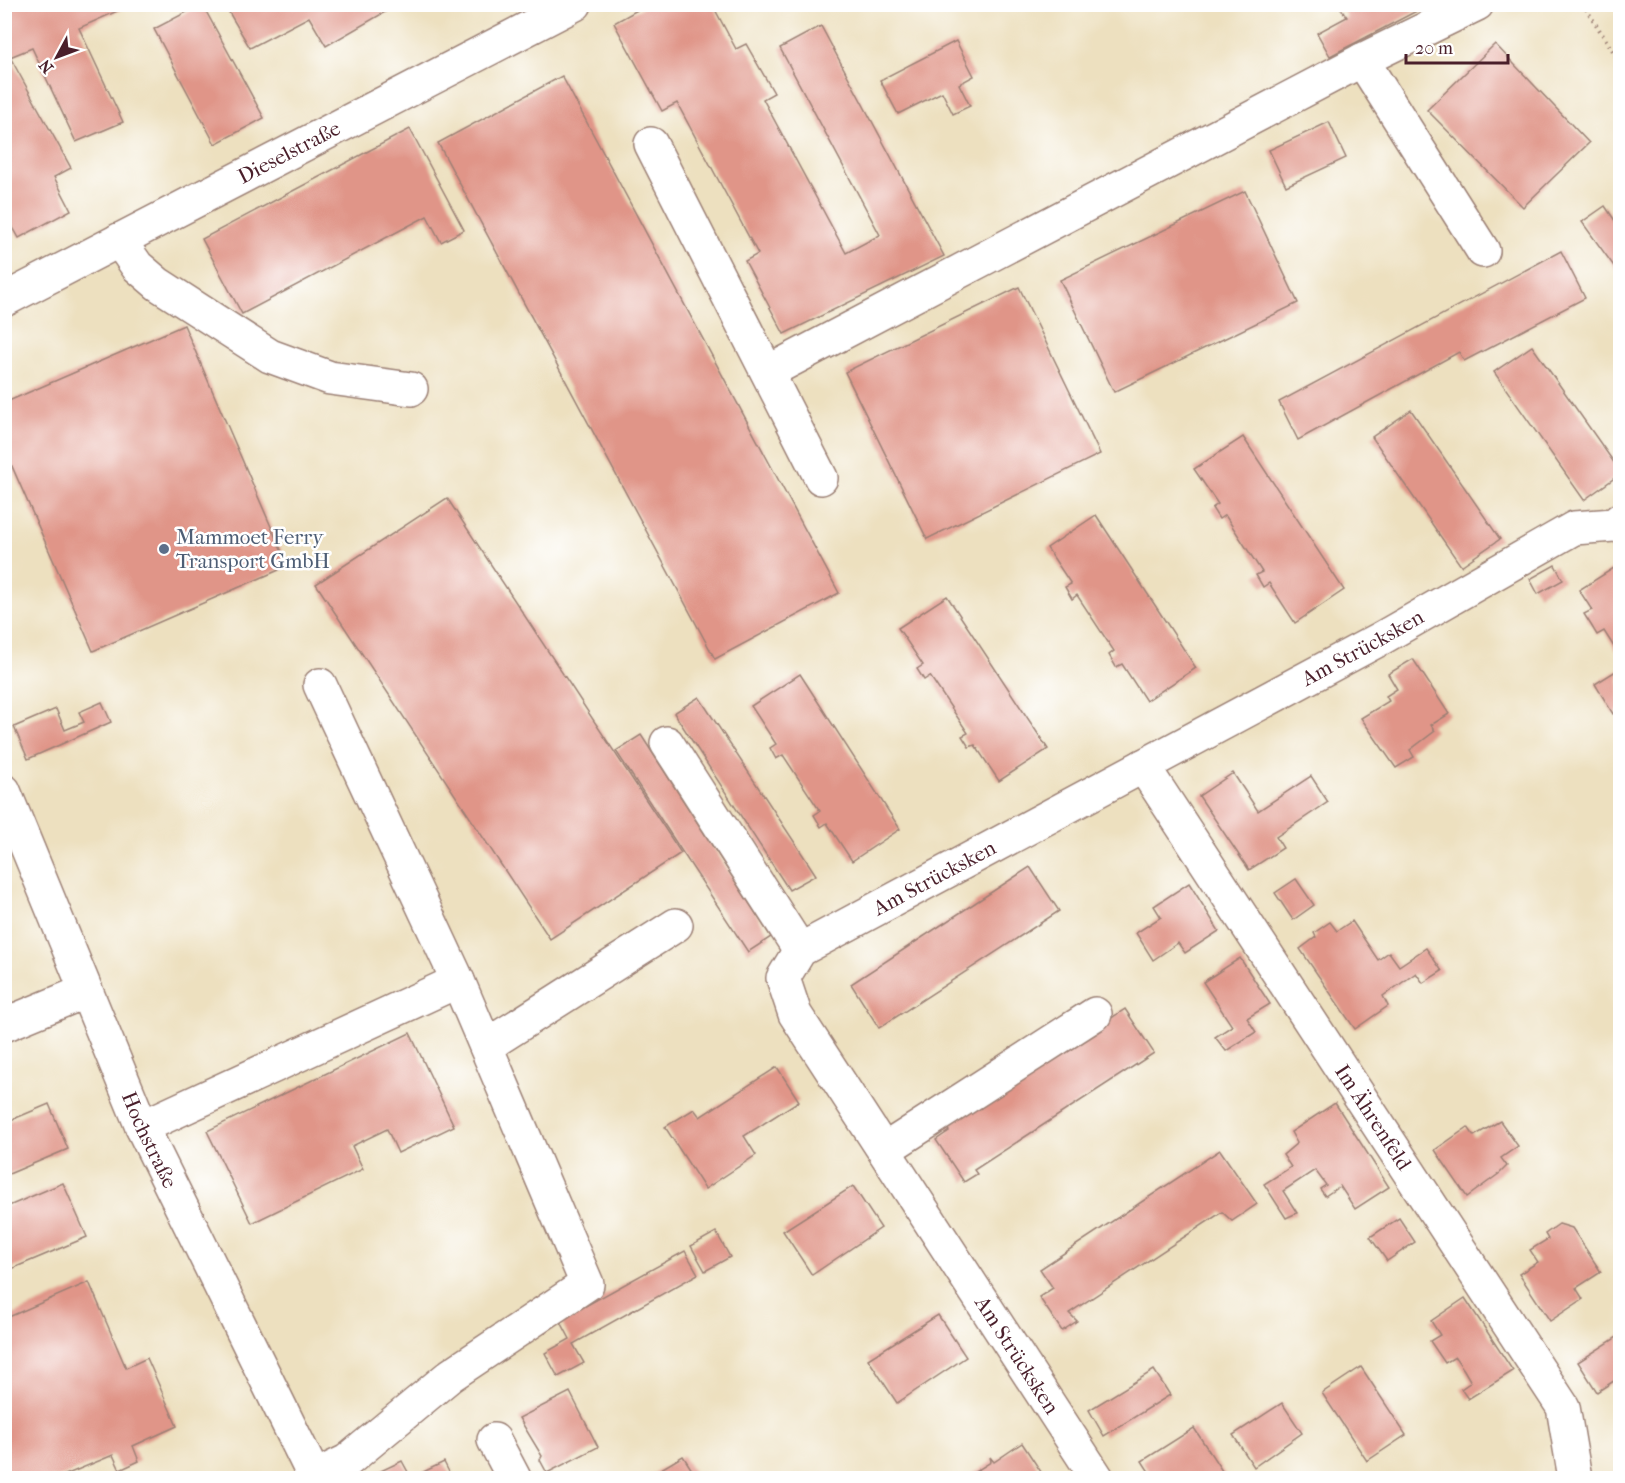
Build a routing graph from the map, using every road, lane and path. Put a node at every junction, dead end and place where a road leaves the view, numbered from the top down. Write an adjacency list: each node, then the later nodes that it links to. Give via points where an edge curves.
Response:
1 (574, 4): 7 (street, Dieselstraße)
2 (1477, 4): 4 (street)
3 (1583, 4): 5 (path)
4 (1362, 60): 8 (street); 10 (street)
5 (1620, 62)
6 (651, 144): 10 (street)
7 (119, 240): 9 (street, Dieselstraße); 11 (street, via 137,266 158,284 270,356 330,378)
8 (1483, 251)
9 (4, 300)
10 (768, 372): 12 (street)
11 (411, 389)
12 (821, 478)
13 (1618, 525): 16 (street, Am Strücksken, via 1574,528 1380,639)
14 (320, 685): 20 (street)
15 (667, 743): 19 (street)
16 (1143, 766): 19 (street, Am Strücksken); 31 (street, Im Ährenfeld, via 1563,1407)
17 (4, 791): 21 (street, Hochstraße)
18 (676, 925): 24 (street)
19 (800, 950): 26 (street, Am Strücksken, via 783,978 795,1014)
20 (458, 981): 24 (street); 25 (street)
21 (86, 991): 23 (street); 25 (street, Hochstraße)
22 (1095, 1014): 26 (street)
23 (4, 1025)
24 (486, 1046): 28 (street, via 587,1284 451,1375 347,1461)
25 (142, 1127): 28 (street, Hochstraße)
26 (884, 1150): 30 (street, Am Strücksken)
27 (494, 1440): 29 (street)
28 (314, 1478)
29 (514, 1479)
30 (1097, 1479)
31 (1575, 1479)

